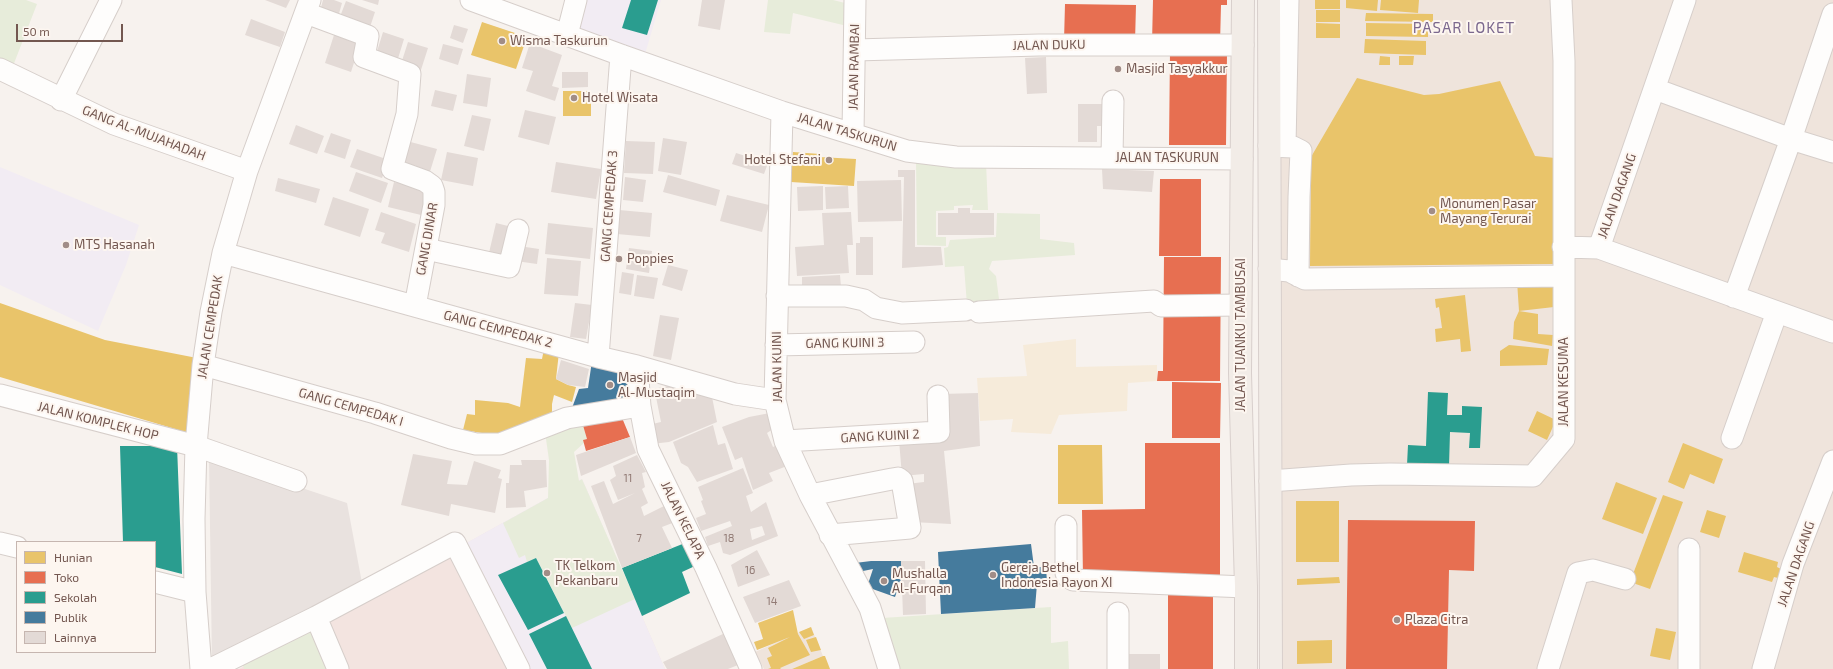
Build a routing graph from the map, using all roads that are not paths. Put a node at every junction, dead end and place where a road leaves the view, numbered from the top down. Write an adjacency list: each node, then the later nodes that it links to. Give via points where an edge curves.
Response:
1 (110, 0): 17 (street)
2 (471, 0): 11 (street, JALAN TASKURUN)
3 (576, 0): 11 (street)
4 (855, 0): 13 (street, JALAN RAMBAI)
5 (1243, 0): 12 (main road, JALAN TUANKU TAMBUSAI)
6 (1561, 0): 28 (street, JALAN KESUMA, via 1564,61)
7 (1685, 0): 16 (street, JALAN DAGANG)
8 (308, 7): 26 (street, JALAN CEMPEDAK); 30 (street, GANG DINAR, via 368,36 364,57 410,74 406,114 392,169 432,186 434,206)
9 (1278, 10): 22 (main road)
10 (1833, 14): 21 (street)
11 (566, 35): 14 (street, JALAN TASKURUN)
12 (1243, 45): 13 (street, JALAN DUKU, via 1039,45); 25 (main road, JALAN TUANKU TAMBUSAI)
13 (855, 50): 20 (street, JALAN RAMBAI)
14 (620, 55): 19 (street, JALAN TASKURUN); 43 (street, GANG CEMPEDAK 3)
15 (0, 69): 17 (street, GANG AL-MUJAHADAH)
16 (1655, 89): 21 (street); 29 (street, JALAN DAGANG)
17 (61, 100): 26 (street, GANG AL-MUJAHADAH, via 114,124)
18 (1113, 101): 24 (street)
19 (782, 112): 20 (street, JALAN TASKURUN); 35 (street, JALAN KUINI)
20 (853, 134): 24 (street, JALAN TASKURUN, via 907,151 956,157)
21 (1791, 139): 23 (street); 36 (street)
22 (1277, 146): 32 (main road); 33 (street, via 1293,147 1301,151)
23 (1833, 152)
24 (1112, 158): 25 (street, JALAN TASKURUN)
25 (1242, 159): 37 (main road, JALAN TUANKU TAMBUSAI)
26 (247, 171): 31 (street, JALAN CEMPEDAK)
27 (518, 230): 30 (street, via 509,268)
28 (1564, 247): 29 (street); 34 (street, JALAN KESUMA)
29 (1599, 248): 36 (street, JALAN DAGANG)
30 (426, 249): 38 (street, GANG DINAR)
31 (223, 253): 38 (street, GANG CEMPEDAK 2); 44 (street, JALAN CEMPEDAK)
32 (1270, 269): 33 (street, via 1289,271); 55 (main road)
33 (1298, 276): 34 (street, via 1305,279)
34 (1563, 276): 55 (street, JALAN KESUMA, via 1564,439 1533,476 1390,474)
35 (777, 296): 37 (street, via 846,296 864,300 876,308 902,313 1154,301 1161,306); 42 (street, JALAN KUINI)
36 (1734, 297): 39 (street, JALAN DAGANG)
37 (1240, 305): 64 (main road, JALAN TUANKU TAMBUSAI)
38 (415, 306): 43 (street, GANG CEMPEDAK 2)
39 (1777, 312): 40 (street, JALAN DAGANG); 50 (street)
40 (1833, 332)
41 (914, 342): 42 (street, GANG KUINI 3)
42 (776, 345): 48 (street, JALAN KUINI)
43 (598, 356): 45 (street, GANG CEMPEDAK 2)
44 (203, 365): 49 (street, GANG CEMPEDAK I, via 476,444 500,444 567,418); 52 (street, JALAN CEMPEDAK)
45 (637, 366): 48 (street, GANG CEMPEDAK 2, via 735,394); 49 (street, JALAN KELAPA)
46 (0, 395): 52 (street, JALAN KOMPLEK HOP)
47 (938, 396): 51 (street, GANG KUINI 2, via 939,432)
48 (775, 400): 51 (street, JALAN KUINI)
49 (640, 406): 72 (street, JALAN KELAPA, via 648,449 706,568)
50 (1732, 438)
51 (785, 441): 56 (street, JALAN KUINI)
52 (196, 446): 54 (street, JALAN KOMPLEK HOP); 65 (street, JALAN CEMPEDAK)
53 (1833, 461): 79 (street, JALAN DAGANG, via 1793,564)
54 (296, 481)
55 (1270, 481): 76 (main road)
56 (810, 495): 58 (street, JALAN KUINI); 58 (street, via 898,478 902,481 910,528)
57 (1066, 526): 64 (street, via 1066,573 1073,580)
58 (830, 535): 73 (street, JALAN KUINI, via 870,608)
59 (0, 543): 60 (street)
60 (16, 547)
61 (1689, 549): 78 (street)
62 (1625, 579): 77 (street, via 1593,570 1578,573)
63 (156, 582): 65 (street)
64 (1246, 587): 75 (main road, JALAN TUANKU TAMBUSAI)
65 (195, 592): 68 (street, JALAN CEMPEDAK)
66 (1118, 614): 74 (street)
67 (316, 617): 69 (street); 70 (street); 71 (street, via 456,543)
68 (201, 669)
69 (211, 669)
70 (338, 669)
71 (519, 669)
72 (751, 669)
73 (889, 669)
74 (1118, 669)
75 (1246, 669)
76 (1271, 669)
77 (1548, 669)
78 (1689, 669)
79 (1763, 669)

